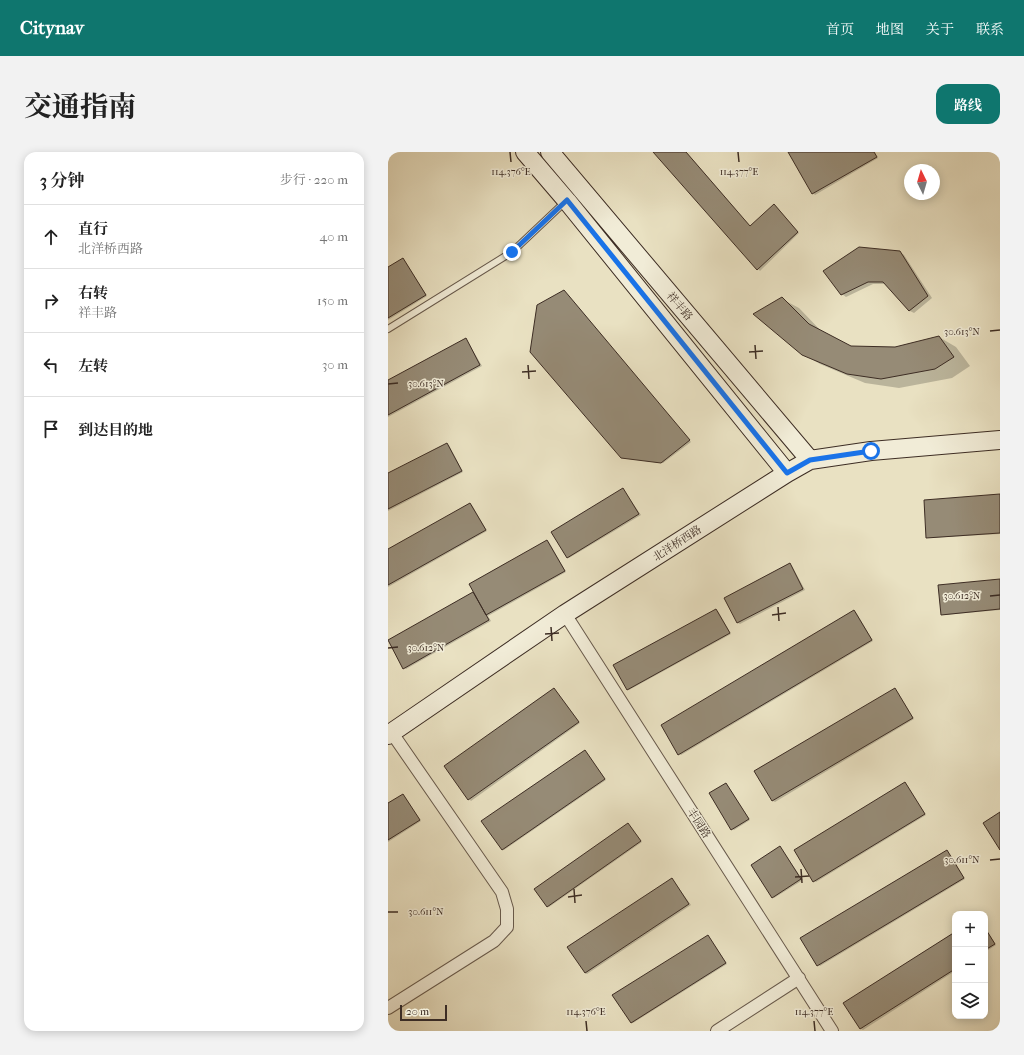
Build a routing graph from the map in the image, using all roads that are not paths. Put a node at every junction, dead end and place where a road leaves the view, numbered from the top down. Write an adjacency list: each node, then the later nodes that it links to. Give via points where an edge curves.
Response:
1 (526, 152): 3 (main road, 祥丰路)
2 (550, 152): 6 (main road, 祥丰路)
3 (567, 200): 4 (lane, via 512,252); 7 (main road, 祥丰路)
4 (388, 329)
5 (1000, 440): 6 (main road, 北洋桥西路, via 871,451)
6 (810, 460): 7 (main road, 北洋桥西路)
7 (787, 473): 8 (main road, 北洋桥西路)
8 (565, 614): 9 (main road, 北洋桥西路); 10 (street, 丰园路)
9 (390, 734): 11 (street, via 502,892 507,909 507,927 494,941)
10 (799, 978): 12 (street); 13 (street, 丰园路)
11 (388, 1008)
12 (718, 1031)
13 (832, 1031)

